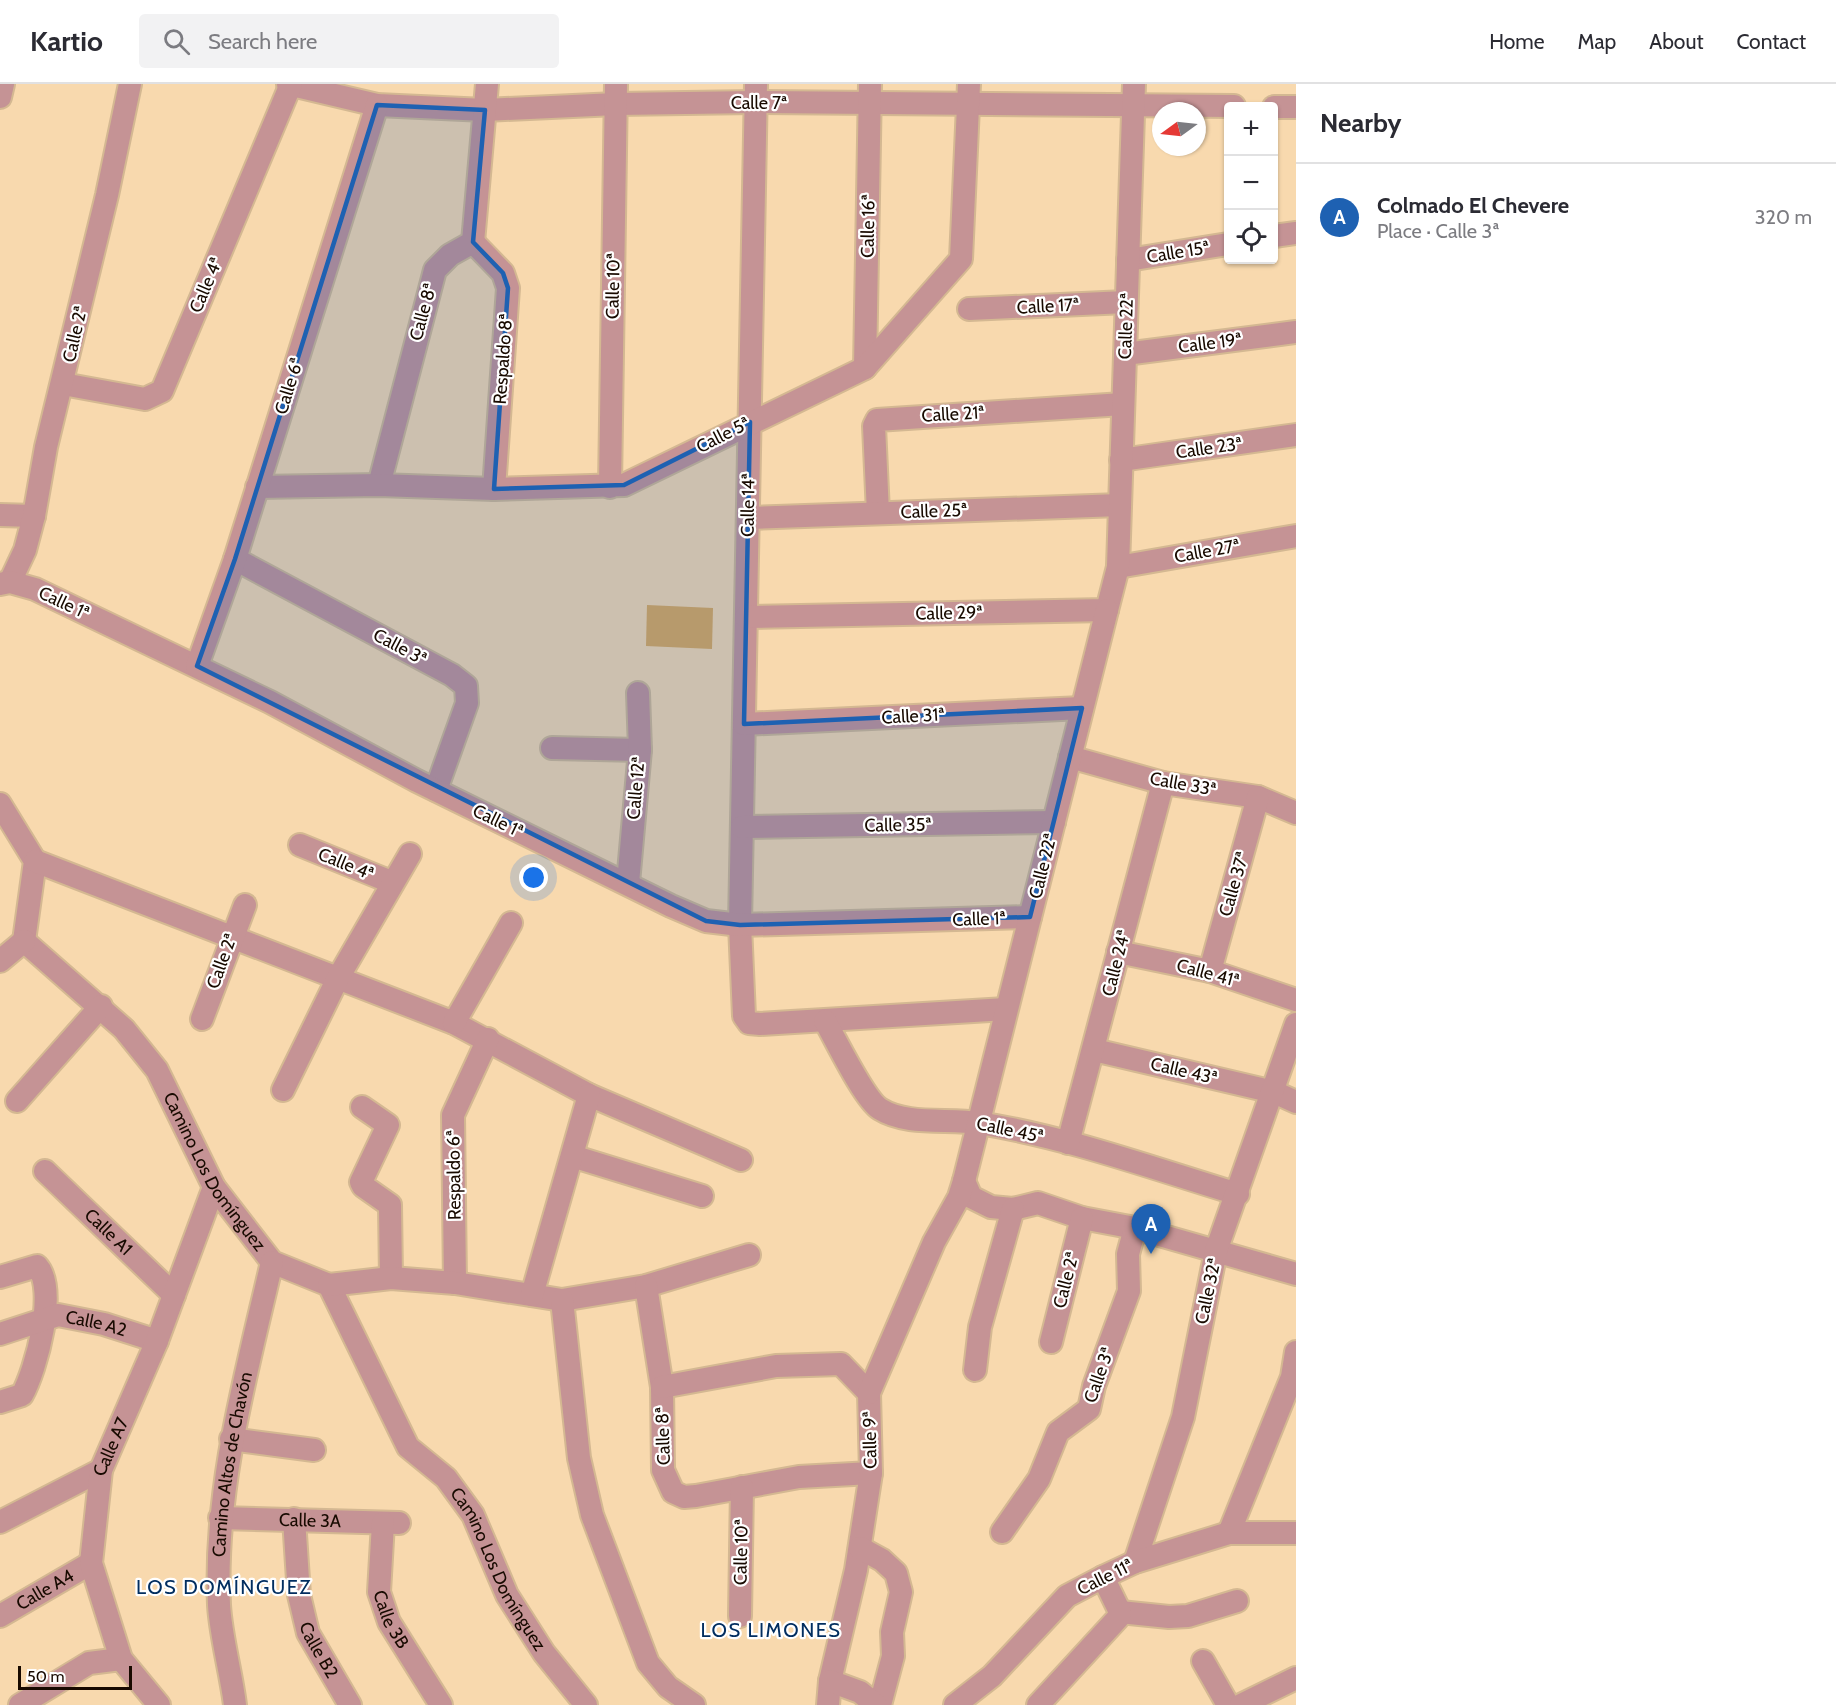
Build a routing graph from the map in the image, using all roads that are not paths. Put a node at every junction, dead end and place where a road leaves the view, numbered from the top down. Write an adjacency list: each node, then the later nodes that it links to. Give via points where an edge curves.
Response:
1 (3, 84): 10 (street)
2 (130, 84): 26 (street, Calle 2ª)
3 (290, 84): 11 (street, Calle 7ª); 26 (street, Calle 4ª, via 162,391 145,399)
4 (487, 84): 15 (street)
5 (756, 93): 6 (street, Calle 7ª); 7 (street, Calle 7ª); 28 (street, Calle 14ª)
6 (616, 94): 15 (street, Calle 7ª); 33 (street, Calle 10ª)
7 (870, 94): 8 (street, Calle 7ª); 25 (street, Calle 16ª)
8 (969, 94): 9 (street, Calle 7ª); 25 (street, Calle 5ª, via 961,259)
9 (1134, 95): 12 (street, Calle 7ª); 20 (street, Calle 22ª)
10 (0, 97)
11 (377, 105): 15 (street, Calle 7ª); 32 (street, Calle 6ª)
12 (1224, 105)
13 (1278, 107): 14 (street)
14 (1296, 107)
15 (485, 110): 18 (street)
16 (1296, 233): 17 (street)
17 (1278, 235)
18 (473, 242): 31 (street, Calle 8ª, via 450,255 435,270); 34 (street, Respaldo 8ª, via 503,273 508,288)
19 (1224, 245): 20 (street, Calle 15ª)
20 (1128, 260): 21 (street, Calle 22ª)
21 (1126, 302): 22 (street, Calle 17ª); 24 (street, Calle 22ª)
22 (969, 309)
23 (1296, 332): 24 (street, Calle 19ª)
24 (1125, 354): 27 (street, Calle 22ª)
25 (865, 368): 28 (street, Calle 5ª)
26 (63, 384): 38 (street, Calle 2ª, via 46,447)
27 (1123, 404): 30 (street, Calle 22ª); 36 (street, Calle 21ª, via 877,420 874,426)
28 (750, 422): 33 (street, Calle 5ª, via 624,485); 39 (street, Calle 14ª)
29 (1296, 435): 30 (street, Calle 23ª)
30 (1121, 460): 35 (street, Calle 22ª)
31 (379, 485): 32 (street, Calle 5ª); 34 (street, Calle 5ª)
32 (257, 487): 41 (street, Calle 6ª)
33 (610, 487): 34 (street, Calle 5ª)
34 (494, 489)
35 (1120, 505): 36 (street, Calle 25ª); 42 (street, Calle 22ª)
36 (878, 513): 39 (street, Calle 25ª)
37 (0, 515): 38 (street)
38 (34, 516): 43 (street, Calle 2ª, via 25,550)
39 (748, 518): 45 (street, Calle 14ª)
40 (1296, 536): 42 (street, Calle 27ª)
41 (235, 560): 46 (street, Calle 6ª); 54 (street, Calle 3ª, via 466,686 467,703)
42 (1118, 567): 44 (street)
43 (5, 583): 46 (street, Calle 1ª, via 35,589)
44 (1107, 610): 45 (street, Calle 29ª); 48 (street, Calle 22ª)
45 (746, 617): 49 (street, Calle 14ª)
46 (196, 666): 54 (street, Calle 1ª)
47 (638, 693): 51 (street, Calle 12ª)
48 (1082, 708): 49 (street, Calle 31ª); 52 (street, Calle 22ª)
49 (744, 724): 59 (street, Calle 14ª)
50 (552, 748): 51 (street)
51 (640, 750): 64 (street, Calle 12ª)
52 (1070, 757): 53 (street, Calle 33ª); 58 (street, Calle 22ª)
53 (1163, 783): 55 (street, Calle 33ª); 71 (street, Calle 24ª)
54 (436, 790): 64 (street, Calle 1ª)
55 (1258, 797): 57 (street, Calle 33ª); 73 (street, Calle 37ª)
56 (0, 804): 62 (street)
57 (1296, 813)
58 (1054, 822): 59 (street, Calle 35ª); 66 (street, Calle 22ª)
59 (742, 827): 68 (street, Calle 14ª)
60 (300, 845): 63 (street, Calle 4ª)
61 (410, 854): 63 (street)
62 (35, 861): 69 (street); 70 (street)
63 (391, 882): 74 (street)
64 (628, 883): 68 (street, Calle 1ª, via 706,921)
65 (245, 904): 69 (street, Calle 2ª)
66 (1030, 917): 68 (street, Calle 1ª); 77 (street, Calle 22ª)
67 (512, 923): 80 (street)
68 (740, 926): 79 (street, Calle 14ª, via 744,1016 749,1023)
69 (231, 937): 74 (street); 78 (street, Calle 2ª)
70 (24, 941): 72 (street); 76 (street, Camino Los Domínguez)
71 (1118, 952): 73 (street, Calle 41ª); 83 (street, Calle 24ª)
72 (0, 961)
73 (1210, 971): 75 (street, Calle 41ª)
74 (338, 978): 80 (street); 84 (street)
75 (1296, 1000)
76 (101, 1006): 87 (street); 96 (street, Camino Los Domínguez, via 157,1070)
77 (1006, 1009): 79 (street); 90 (street, Calle 22ª)
78 (202, 1019)
79 (825, 1021): 90 (street, Calle 45ª, via 879,1109 896,1116)
80 (454, 1023): 82 (street)
81 (1296, 1024): 85 (street, Calle 32ª)
82 (488, 1039): 86 (street); 108 (street, Respaldo 6ª, via 453,1115)
83 (1094, 1050): 85 (street, Calle 43ª); 91 (street, Calle 24ª)
84 (284, 1090)
85 (1274, 1092): 88 (street, Calle 43ª); 97 (street, Calle 32ª)
86 (589, 1095): 92 (street); 93 (street)
87 (17, 1101)
88 (1296, 1102)
89 (362, 1107): 107 (street, via 388,1125 361,1182 390,1204)
90 (978, 1122): 91 (street, Calle 45ª); 95 (street, Calle 22ª)
91 (1068, 1143): 97 (street, Calle 45ª)
92 (572, 1156): 98 (street); 112 (street)
93 (741, 1160)
94 (45, 1171): 111 (street, Calle A1)
95 (964, 1181): 99 (street, via 971,1197 991,1207); 121 (street, Calle 22ª)
96 (214, 1187): 104 (street, Camino Los Domínguez); 111 (street, Calle A7)
97 (1238, 1194): 102 (street, Calle 32ª)
98 (702, 1196)
99 (1013, 1209): 100 (street, via 1038,1203); 119 (street, via 980,1327)
100 (1082, 1218): 101 (street); 117 (street, Calle 2ª)
101 (1135, 1228): 102 (street); 132 (street, Calle 3ª, via 1128,1254 1128,1291 1089,1409 1058,1432 1039,1479)
102 (1216, 1251): 105 (street); 136 (street, Calle 32ª, via 1183,1417)
103 (749, 1255): 110 (street)
104 (272, 1262): 109 (street, Camino Los Domínguez); 123 (street, Camino Altos de Chavón)
105 (1296, 1274)
106 (0, 1277): 114 (street, via 37,1266 47,1293)
107 (391, 1278): 108 (street); 109 (street)
108 (455, 1283): 112 (street)
109 (329, 1285): 152 (street, Camino Los Domínguez, via 408,1447 446,1478 473,1515 507,1596 544,1653)
110 (646, 1286): 113 (street); 120 (street, Calle 8ª)
111 (174, 1295): 116 (street, Calle A7)
112 (532, 1295): 113 (street)
113 (562, 1300): 153 (street, via 579,1458 592,1515 648,1663 668,1688)
114 (44, 1320): 115 (street, Calle A2); 116 (street, Calle A2, via 58,1315 105,1324); 122 (street, via 28,1385 22,1395)
115 (0, 1335)
116 (157, 1341): 125 (street, Calle A7)
117 (1051, 1342)
118 (1296, 1352): 133 (street, via 1292,1377)
119 (975, 1370)
120 (662, 1387): 121 (street, Calle 9ª, via 776,1366 841,1364); 127 (street, Calle 8ª, via 663,1470 673,1492 684,1497)
121 (869, 1393): 126 (street, Calle 9ª)
122 (0, 1402)
123 (231, 1439): 124 (street); 128 (street, Camino Altos de Chavón)
124 (314, 1450)
125 (101, 1470): 130 (street); 137 (street, Calle A7)
126 (871, 1473): 127 (street, Calle 8ª, via 799,1477); 135 (street, Calle 9ª)
127 (742, 1487): 141 (street, Calle 10ª)
128 (220, 1518): 129 (street, Calle 3A); 149 (street, Camino Altos de Chavón, via 219,1607)
129 (294, 1520): 131 (street, Calle 3A); 150 (street, Calle B2, via 299,1595 308,1633)
130 (0, 1522)
131 (391, 1523): 151 (street, Calle 3B, via 379,1592 389,1622)
132 (1002, 1532)
133 (1229, 1533): 134 (street, Calle 11ª); 136 (street, Calle 11ª)
134 (1296, 1533)
135 (860, 1548): 146 (street, Calle 9ª); 155 (street, via 896,1573 901,1592 892,1632 893,1656)
136 (1135, 1562): 138 (street, Calle 11ª)
137 (91, 1563): 142 (street, Calle A4); 143 (street, Calle A7)
138 (1103, 1577): 140 (street); 156 (street, Calle 11ª, via 1067,1596 992,1676)
139 (1237, 1601): 140 (street, via 1188,1616)
140 (1120, 1612): 157 (street)
141 (740, 1616)
142 (0, 1617)
143 (121, 1659): 147 (street, via 89,1663); 148 (street, Calle A7)
144 (1203, 1661): 158 (street)
145 (1296, 1678): 159 (street)
146 (830, 1680): 154 (street, Calle 9ª); 155 (street, via 861,1692)
147 (20, 1705)
148 (159, 1705)
149 (235, 1705)
150 (350, 1705)
151 (441, 1705)
152 (586, 1705)
153 (694, 1705)
154 (828, 1705)
155 (878, 1705)
156 (955, 1705)
157 (1038, 1705)
158 (1228, 1705)
159 (1241, 1705)

